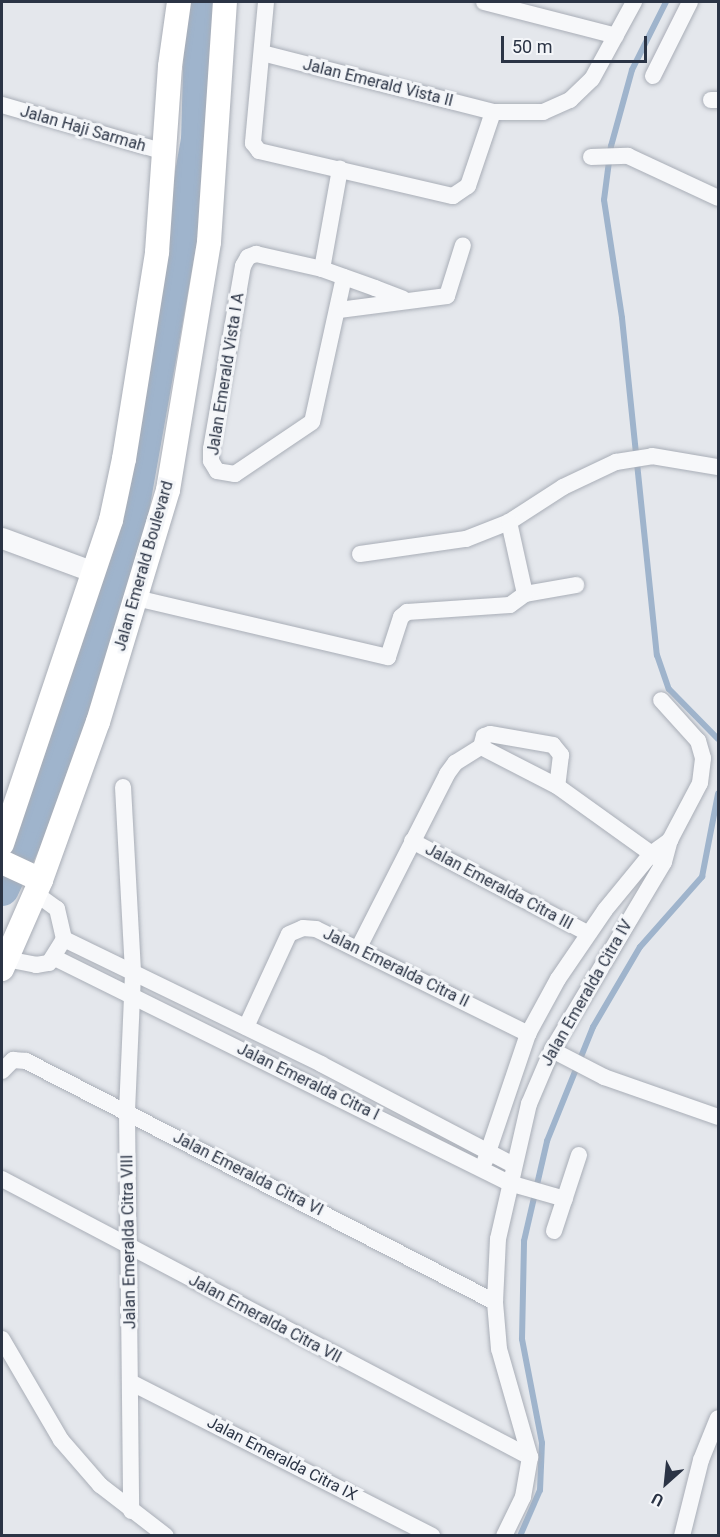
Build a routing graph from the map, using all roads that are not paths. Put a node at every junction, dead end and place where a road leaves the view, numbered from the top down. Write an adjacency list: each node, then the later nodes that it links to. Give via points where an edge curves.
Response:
1 (179, 2): 12 (main road)
2 (225, 2): 28 (main road, Jalan Emerald Boulevard, via 209,242 168,490)
3 (266, 2): 8 (street)
4 (484, 2): 7 (street)
5 (634, 2): 7 (street, Jalan Emerald Vista II)
6 (690, 2): 9 (street)
7 (615, 36): 11 (street, Jalan Emerald Vista II, via 592,79 570,100 543,112)
8 (262, 53): 11 (street, Jalan Emerald Vista II); 14 (street, via 253,143 259,151)
9 (653, 76)
10 (2, 105): 12 (street, Jalan Haji Sarmah)
11 (493, 112): 14 (street, via 468,186 460,194 453,196)
12 (165, 152): 25 (main road, via 157,252 124,459 111,520)
13 (602, 155): 15 (street, via 628,156)
14 (340, 169): 17 (street)
15 (718, 198)
16 (463, 245): 19 (street, Jalan Emerald Vista I A, via 447,296)
17 (322, 269): 18 (street, Jalan Emerald Vista I A); 20 (street, Jalan Emerald Vista I A, via 256,254 243,266 210,449 217,471 236,474 312,422)
18 (344, 277): 19 (street, Jalan Emerald Vista I A); 20 (street, Jalan Emerald Vista I A)
19 (403, 299): 20 (street, Jalan Emerald Vista I A)
20 (339, 310)
21 (718, 468): 22 (street, via 652,456 616,462 563,487)
22 (509, 522): 24 (street, via 466,538); 27 (street)
23 (2, 538): 25 (street)
24 (360, 554)
25 (94, 572): 35 (main road)
26 (576, 585): 27 (street)
27 (525, 594): 28 (street, via 510,604 406,612 401,617 392,654 384,658)
28 (136, 598): 36 (main road, Jalan Emerald Boulevard, via 98,722)
29 (661, 700): 34 (street, Jalan Emeralda Citra IV, via 688,727 703,758 697,790)
30 (482, 747): 31 (street); 31 (street, Jalan Emeralda Citra III, via 484,736 490,734 553,745 561,755); 33 (street, Jalan Emeralda Citra III, via 450,768)
31 (557, 786): 34 (street)
32 (123, 787): 42 (street)
33 (412, 841): 37 (street, Jalan Emeralda Citra III); 39 (street, Jalan Emeralda Citra III)
34 (657, 858): 37 (street, Jalan Emeralda Citra IV); 46 (street, Jalan Emeralda Citra IV)
35 (3, 866): 36 (main road)
36 (34, 885): 38 (street, via 57,909); 41 (main road, Jalan Emerald Boulevard)
37 (587, 933): 45 (street, Jalan Emeralda Citra IV)
38 (64, 939): 40 (street); 42 (street, Jalan Emeralda Citra I)
39 (358, 949): 44 (street, Jalan Emeralda Citra II, via 316,929 303,928 289,934); 45 (street, Jalan Emeralda Citra II)
40 (55, 957): 41 (street, via 36,965); 43 (street, Jalan Emeralda Citra I)
41 (4, 964)
42 (133, 974): 43 (street, Jalan Emeralda Citra VIII); 44 (street, Jalan Emeralda Citra I)
43 (132, 996): 49 (street, Jalan Emeralda Citra I); 50 (street, Jalan Emeralda Citra VIII)
44 (246, 1027): 47 (street, Jalan Emeralda Citra I)
45 (528, 1034): 52 (street, Jalan Emeralda Citra IV)
46 (558, 1053): 51 (street, via 629,1087); 54 (street, Jalan Emeralda Citra IV, via 530,1104)
47 (321, 1064): 49 (street); 52 (street, Jalan Emeralda Citra I)
48 (2, 1071): 50 (street, Jalan Emeralda Citra VI, via 14,1060 26,1061)
49 (311, 1082): 55 (street, Jalan Emeralda Citra I)
50 (127, 1112): 60 (street, Jalan Emeralda Citra VIII); 61 (street, Jalan Emeralda Citra VI)
51 (718, 1116)
52 (488, 1152): 54 (street, Jalan Emeralda Citra I); 55 (street, Jalan Emeralda Citra IV)
53 (579, 1155): 58 (street)
54 (513, 1165): 57 (street, Jalan Emeralda Citra IV)
55 (483, 1170): 57 (street, Jalan Emeralda Citra I)
56 (2, 1179): 60 (street, Jalan Emeralda Citra VII)
57 (515, 1184): 58 (street, Jalan Emeralda Citra I); 61 (street, Jalan Emeralda Citra IV, via 498,1239)
58 (558, 1197): 59 (street)
59 (554, 1231)
60 (128, 1247): 63 (street, Jalan Emeralda Citra VIII); 65 (street, Jalan Emeralda Citra VII)
61 (495, 1302): 65 (street, Jalan Emeralda Citra IV, via 507,1385)
62 (2, 1340): 66 (street, via 61,1440 100,1485)
63 (132, 1383): 66 (street, Jalan Emeralda Citra VIII); 68 (street, Jalan Emeralda Citra IX)
64 (718, 1418): 70 (street, via 701,1460)
65 (530, 1457): 69 (street, Jalan Emeralda Citra IV, via 523,1497)
66 (131, 1511): 67 (street)
67 (166, 1536)
68 (432, 1536)
69 (504, 1536)
70 (682, 1536)

